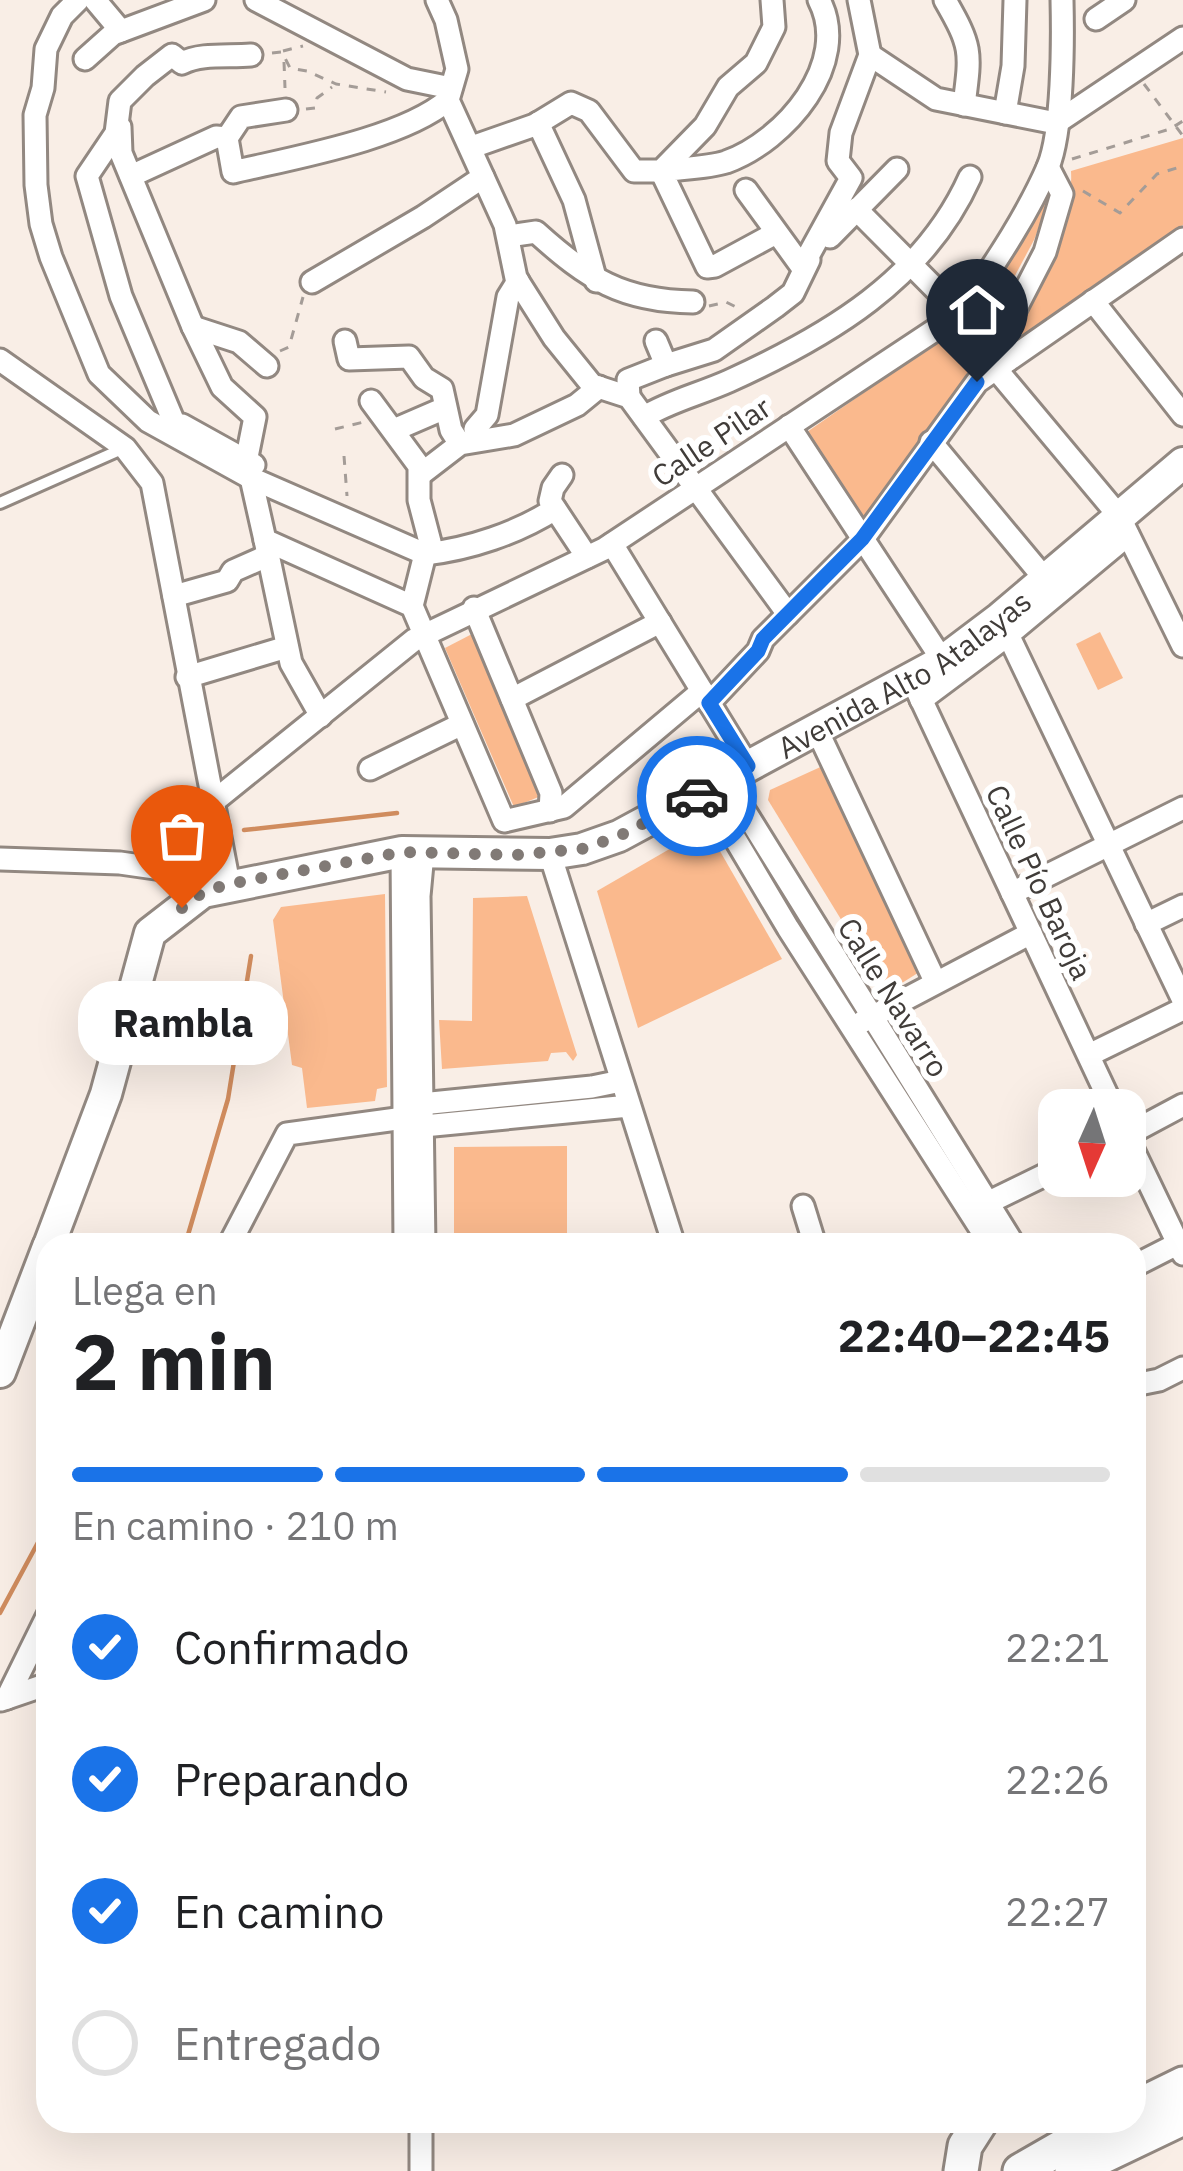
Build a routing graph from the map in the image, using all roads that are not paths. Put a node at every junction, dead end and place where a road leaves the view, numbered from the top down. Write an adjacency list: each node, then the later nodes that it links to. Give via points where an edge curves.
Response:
1 (78, 0): 55 (street, via 46,49 35,115 40,224 99,374)
2 (94, 0): 14 (street)
3 (204, 0): 14 (street)
4 (256, 0): 19 (street)
5 (436, 0): 19 (street, via 457,69)
6 (772, 0): 30 (street, via 774,27 756,63)
7 (819, 0): 30 (street, via 828,49 791,119 727,161)
8 (860, 0): 17 (street)
9 (945, 0): 20 (street, via 971,55)
10 (1015, 0): 22 (street)
11 (1062, 0): 24 (street, Calle Pilar)
12 (1124, 0): 13 (street)
13 (1096, 20)
14 (121, 31): 18 (street)
15 (1183, 38): 24 (street)
16 (251, 55): 25 (street, via 182,62 172,55 120,101)
17 (870, 55): 20 (street, via 936,100); 40 (street, via 841,133 838,161 851,178)
18 (86, 59)
19 (450, 94): 26 (street, via 432,113 360,139 232,172); 27 (street)
20 (964, 105): 22 (street)
21 (288, 110): 26 (street, via 241,117)
22 (1005, 113): 24 (street)
23 (538, 123): 27 (street); 30 (street, via 572,103 589,111 634,171); 42 (street, via 574,200)
24 (1056, 123): 28 (street, Calle Pilar)
25 (119, 124): 31 (street); 60 (street, via 87,176 121,296)
26 (227, 138): 31 (street)
27 (472, 147): 32 (street)
28 (1048, 167): 46 (street, Calle Pilar); 50 (street, via 1061,190)
29 (897, 169): 35 (street)
30 (661, 171): 36 (street, via 707,267)
31 (131, 176): 47 (street)
32 (483, 177): 37 (street); 43 (street)
33 (970, 177): 39 (street, via 956,210)
34 (746, 190): 36 (street)
35 (856, 209): 39 (street); 40 (street)
36 (776, 233): 40 (street)
37 (508, 236): 41 (street); 42 (street, via 536,232)
38 (1183, 239): 45 (street)
39 (913, 263): 46 (street); 59 (street, via 823,333)
40 (802, 267): 53 (street, via 793,293 740,332)
41 (518, 281): 54 (street, via 554,338); 62 (street, via 508,297 487,416)
42 (596, 281): 44 (street)
43 (312, 282)
44 (694, 302)
45 (1093, 302): 50 (street); 58 (street)
46 (962, 312): 50 (street); 61 (street, Calle Pilar)
47 (193, 327): 52 (street, via 239,341); 66 (street, via 222,387 255,417)
48 (345, 341): 57 (street, via 349,358 410,357 442,389)
49 (656, 341): 53 (street)
50 (1000, 359): 63 (street); 72 (street)
51 (0, 360): 64 (street)
52 (262, 363)
53 (666, 365): 56 (street, via 628,380)
54 (599, 387): 56 (street); 62 (street, via 514,435)
55 (118, 391): 60 (street); 66 (street, via 148,421)
56 (629, 397): 59 (street)
57 (445, 408): 62 (street, via 451,430); 67 (street, via 383,416)
58 (1183, 415)
59 (644, 417): 69 (street)
60 (173, 420): 66 (street, via 225,446)
61 (789, 425): 69 (street, Calle Pilar); 74 (street)
62 (470, 441): 67 (street)
63 (931, 442): 74 (street); 79 (street)
64 (125, 448): 70 (lane); 80 (street, via 152,483)
65 (1183, 463): 72 (main road, Avenida Alto Atalayas)
66 (249, 470): 73 (street); 73 (street, via 347,506); 76 (street)
67 (421, 474): 77 (street)
68 (562, 475): 71 (street, via 550,500)
69 (694, 487): 75 (street, Calle Pilar); 83 (street)
70 (0, 503)
71 (555, 509): 77 (street, via 530,525); 78 (street)
72 (1124, 525): 79 (main road, Avenida Alto Atalayas); 85 (street); 87 (street)
73 (390, 538): 77 (street)
74 (862, 539): 83 (street); 89 (street)
75 (612, 544): 78 (street, Calle Pilar); 84 (street, Calle Navarro)
76 (266, 548): 80 (street, via 227,581); 81 (street); 88 (street)
77 (425, 554): 81 (street)
78 (587, 557): 82 (street, Calle Pilar)
79 (1045, 579): 85 (main road, Avenida Alto Atalayas)
80 (173, 596): 90 (street)
81 (412, 607): 86 (street)
82 (474, 608): 86 (street, Calle Pilar); 93 (street)
83 (788, 614): 92 (street)
84 (660, 622): 92 (street, Calle Navarro); 93 (street)
85 (1004, 627): 89 (main road, Avenida Alto Atalayas); 91 (street); 102 (street)
86 (423, 635): 94 (street, Calle Pilar); 95 (street)
87 (1183, 646)
88 (287, 647): 90 (street); 94 (street)
89 (943, 661): 91 (main road, Avenida Alto Atalayas)
90 (187, 677): 99 (street)
91 (916, 690): 96 (main road, Avenida Alto Atalayas); 107 (street, Calle Pío Baroja)
92 (705, 697): 98 (street, Calle Navarro); 101 (street)
93 (512, 700): 101 (street, via 551,793)
94 (321, 716): 99 (street, Calle Pilar)
95 (462, 724): 97 (street); 101 (street, via 504,821)
96 (818, 730): 98 (main road, Avenida Alto Atalayas); 111 (street)
97 (370, 769)
98 (726, 778): 104 (main road, Avenida Alto Atalayas, via 619,836); 113 (street, Calle Navarro)
99 (213, 802): 106 (street)
100 (1183, 808): 102 (street)
101 (550, 811)
102 (1108, 845): 107 (street); 109 (street)
103 (413, 853): 104 (main road, Avenida Alto Atalayas); 106 (main road, Avenida Alto Atalayas); 119 (street)
104 (550, 854): 115 (street)
105 (0, 859): 106 (street, via 119,863 176,871)
106 (216, 888): 125 (main road, Avenida Alto Atalayas, via 150,933 106,1094)
107 (1012, 893): 110 (street, Calle Pío Baroja)
108 (1183, 906): 109 (street)
109 (1146, 924): 112 (street)
110 (1031, 933): 111 (street); 114 (street, Calle Pío Baroja)
111 (935, 981): 113 (street)
112 (1183, 1005): 114 (street)
113 (861, 1023): 124 (street, Calle Navarro)
114 (1089, 1055): 116 (street, Calle Pío Baroja)
115 (621, 1081): 118 (street); 119 (street)
116 (1104, 1089)
117 (1183, 1105): 120 (street)
118 (629, 1106): 119 (street); 129 (street)
119 (415, 1116): 126 (street, via 287,1133); 127 (street); 128 (street)
120 (1146, 1124)
121 (1146, 1177): 133 (street)
122 (1038, 1178): 124 (street)
123 (802, 1206): 130 (street)
124 (978, 1207): 131 (street, Calle Navarro); 132 (street, Calle Navarro)
125 (53, 1233)
126 (235, 1233)
127 (406, 1233)
128 (423, 1233)
129 (670, 1233)
130 (811, 1233)
131 (987, 1233)
132 (1003, 1233)
133 (1181, 1246): 134 (street)
134 (1146, 1261)
135 (36, 1278): 137 (main road, Avenida Alto Atalayas)
136 (1183, 1368): 138 (street)
137 (0, 1372)
138 (1146, 1382)
139 (36, 1637): 141 (street)
140 (36, 1690): 141 (street)
141 (3, 1699)
142 (1183, 2084): 143 (main road)
143 (1146, 2113)
144 (1183, 2118): 145 (main road)
145 (1146, 2129)
146 (421, 2133): 149 (street)
147 (973, 2133): 150 (main road)
148 (1115, 2138): 151 (main road); 152 (main road)
149 (421, 2171)
150 (961, 2171)
151 (1020, 2171)
152 (1072, 2171)

